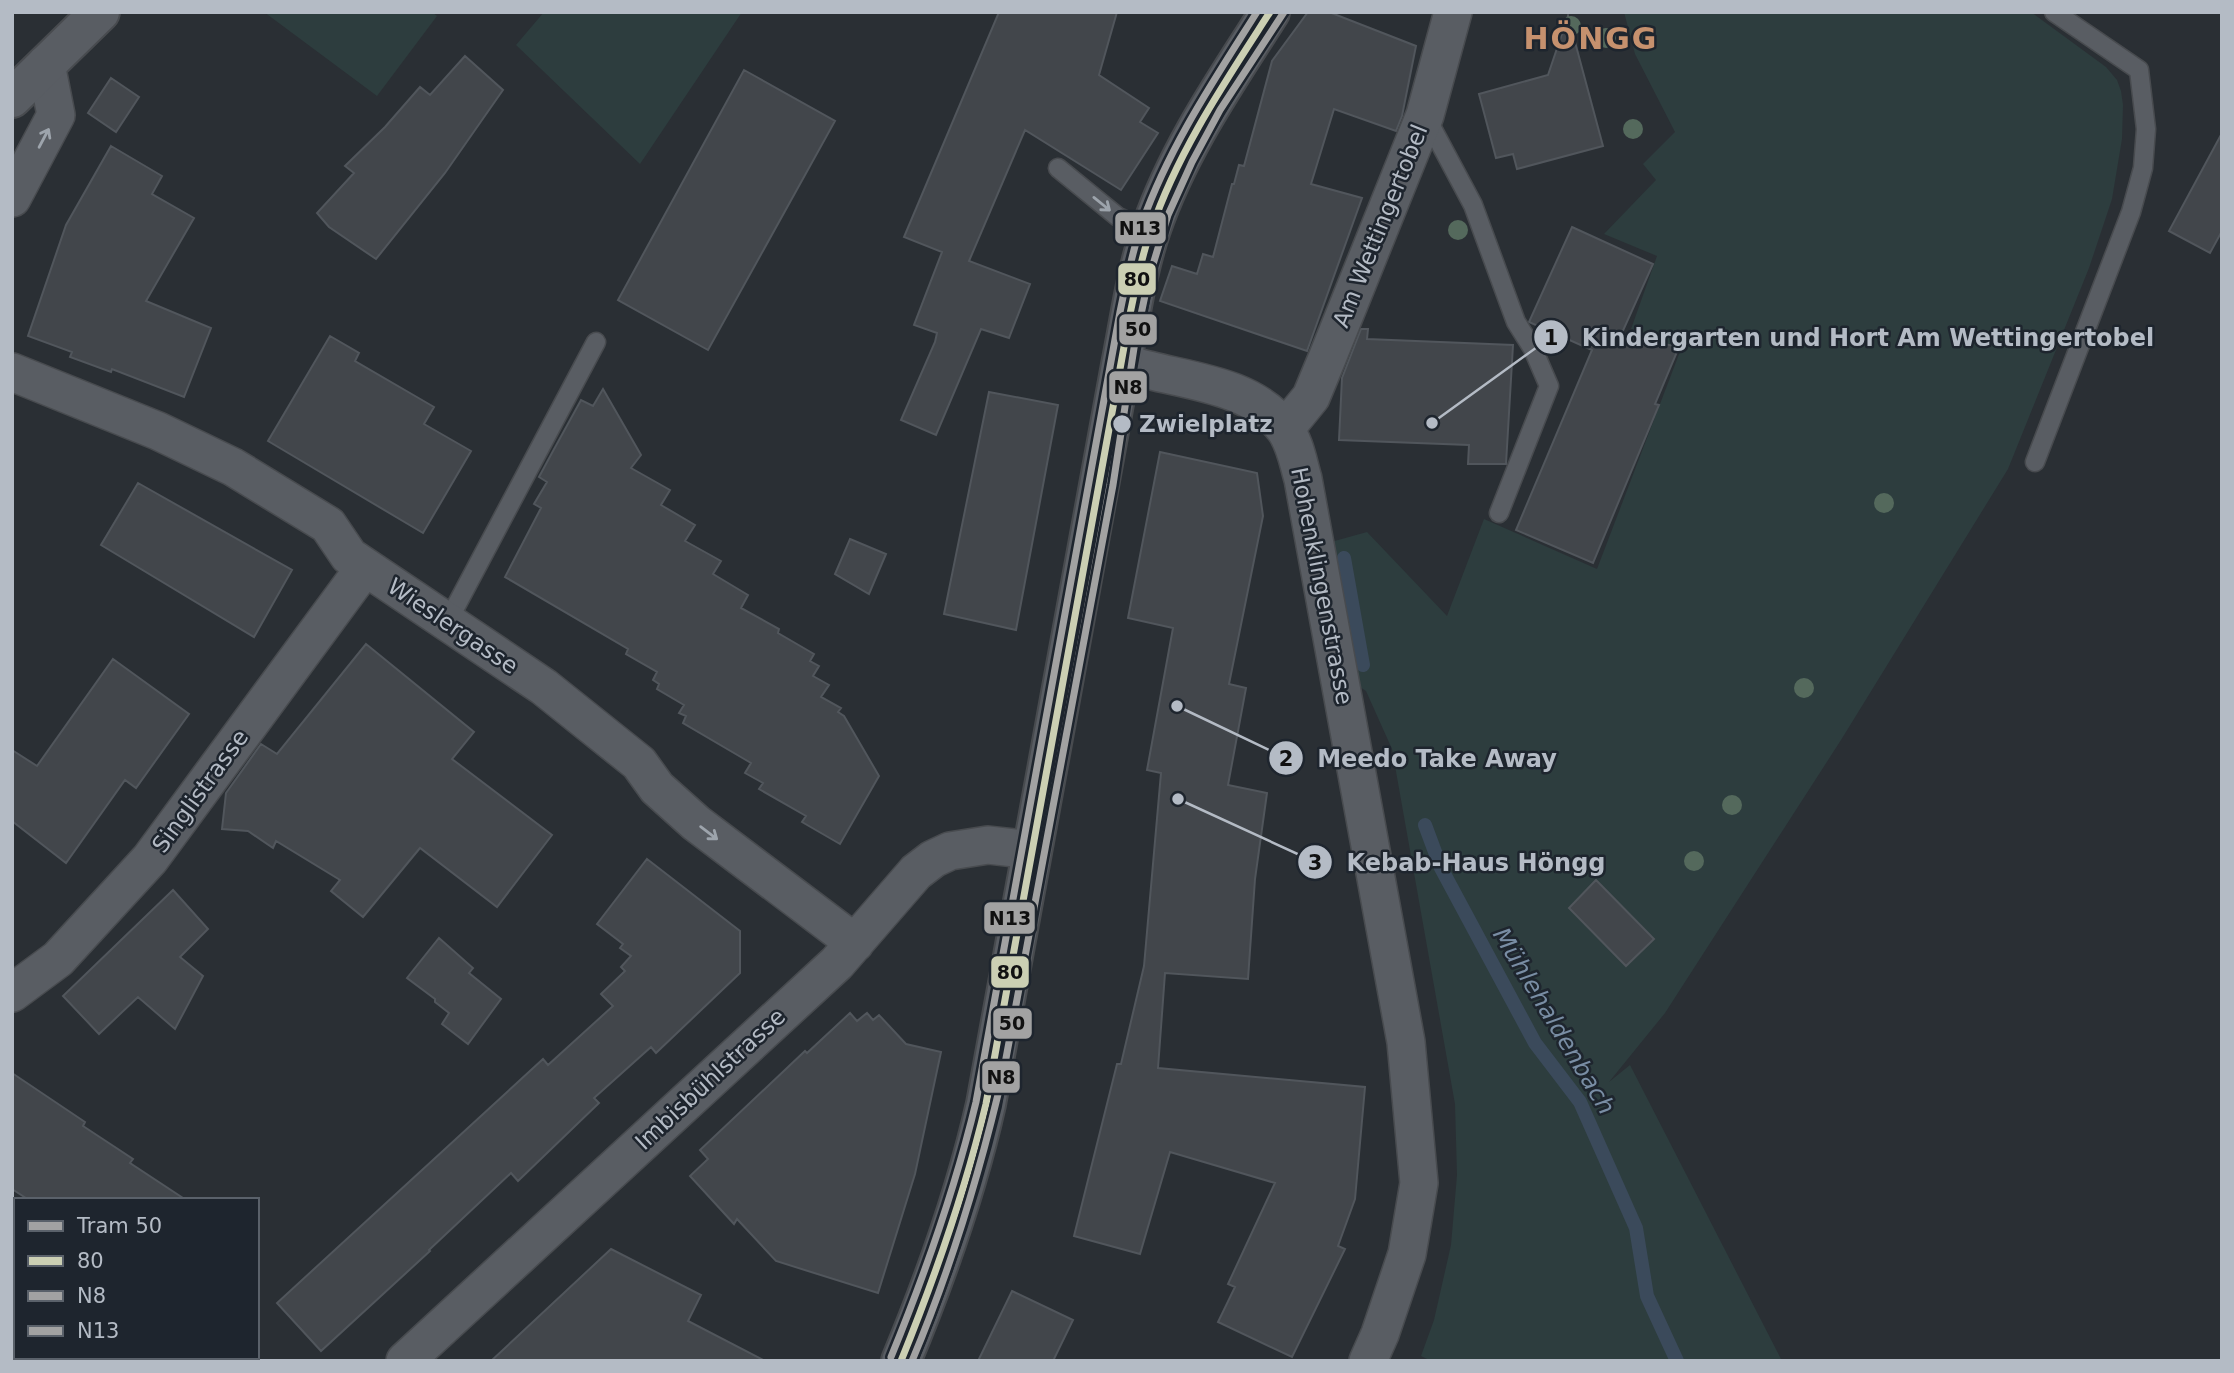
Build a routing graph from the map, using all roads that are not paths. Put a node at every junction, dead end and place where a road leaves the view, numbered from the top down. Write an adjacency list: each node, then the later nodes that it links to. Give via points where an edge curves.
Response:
1 (100, 12): 5 (street)
2 (1270, 12): 10 (street, via 1188,146)
3 (1453, 12): 7 (street, Am Wettingertobel)
4 (2054, 12): 15 (lane, via 2139,70 2146,129 2143,168 2131,212)
5 (46, 64): 6 (street); 9 (street, one-way to 5, via 56,115)
6 (12, 98)
7 (1425, 115): 14 (street, Am Wettingertobel, via 1311,397); 16 (lane, via 1473,205 1516,322 1549,386)
8 (1058, 168): 10 (lane, one-way to 10, via 1118,217)
9 (12, 198)
10 (1151, 230): 12 (street)
11 (596, 342): 18 (lane)
12 (1121, 365): 14 (street, via 1224,389 1259,403); 19 (street)
13 (12, 372): 17 (street, Wieslergasse, via 233,467 328,525 349,556)
14 (1285, 429): 24 (street, Hohenklingenstrasse, via 1303,479 1406,1042 1419,1183 1407,1254)
15 (2035, 463)
16 (1499, 513)
17 (365, 567): 18 (street, Wieslergasse); 21 (street, Singlistrasse, via 150,859 58,959)
18 (448, 621): 20 (street, Wieslergasse, one-way to 20, via 544,687 639,763 657,789 696,823)
19 (1032, 850): 20 (street, Imbisbühlstrasse, via 988,845 950,851 933,859 916,872); 23 (street, via 974,1155 938,1269)
20 (855, 943): 22 (street, Imbisbühlstrasse)
21 (12, 993)
22 (405, 1361)
23 (901, 1361)
24 (1368, 1361)

